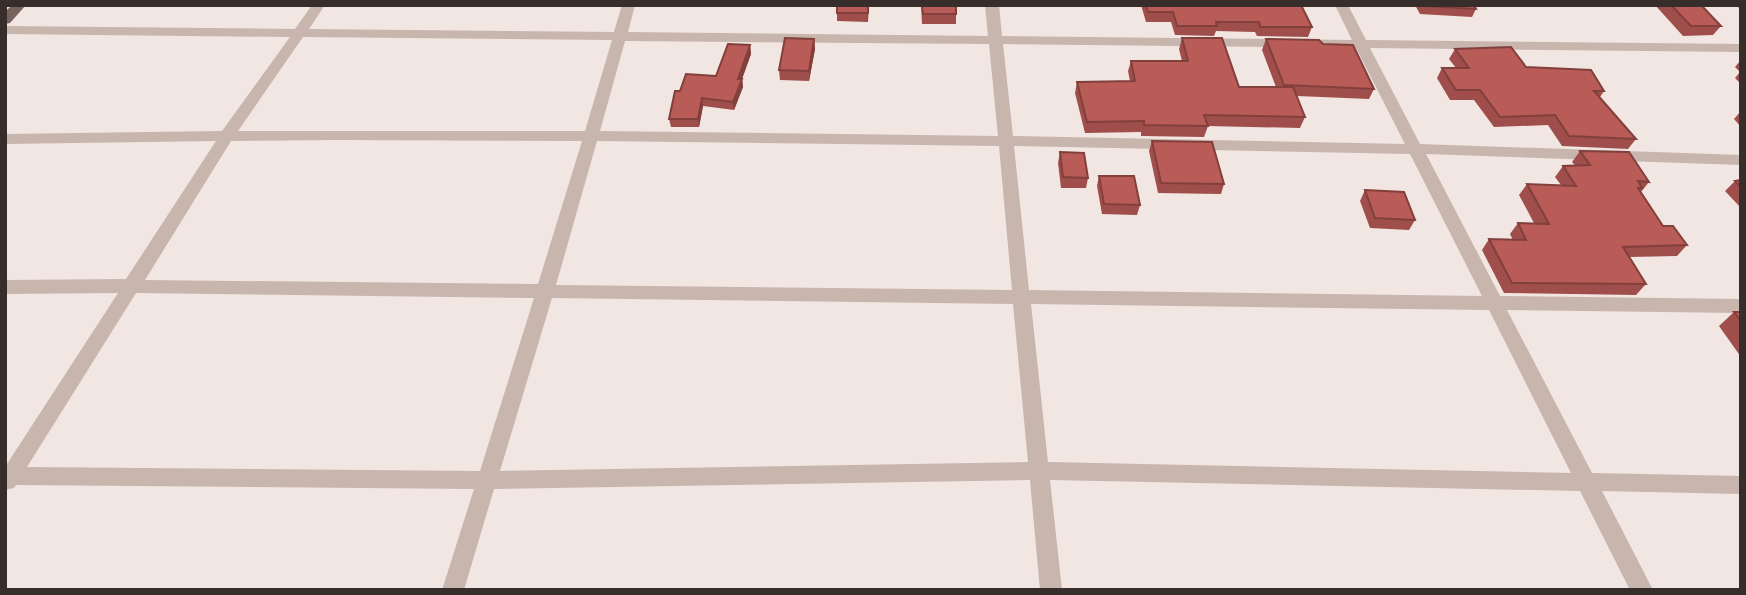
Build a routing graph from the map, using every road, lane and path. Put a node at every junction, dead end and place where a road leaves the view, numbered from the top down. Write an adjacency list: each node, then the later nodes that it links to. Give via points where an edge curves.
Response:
1 (319, 5): 6 (street)
2 (629, 5): 7 (street)
3 (992, 5): 8 (street)
4 (1341, 5): 9 (street)
5 (5, 30): 6 (street)
6 (303, 32): 7 (street); 11 (street)
7 (621, 35): 8 (street); 12 (street)
8 (996, 40): 9 (street); 14 (street)
9 (1361, 44): 10 (street); 15 (street)
10 (1741, 48)
11 (228, 134): 12 (street); 13 (street); 17 (street)
12 (590, 138): 14 (street); 19 (street)
13 (5, 139)
14 (1007, 140): 15 (street); 20 (street)
15 (1416, 148): 16 (street, via 1631,160); 21 (street)
16 (1741, 160)
17 (132, 286): 18 (street); 19 (street); 24 (street)
18 (5, 287)
19 (545, 291): 20 (street); 25 (street)
20 (1021, 297): 21 (street); 23 (street)
21 (1492, 303): 22 (street); 26 (street)
22 (1741, 306)
23 (1037, 471): 25 (street); 26 (street); 29 (street)
24 (7, 479): 25 (street)
25 (485, 480): 28 (street)
26 (1586, 484): 27 (street); 30 (street)
27 (1741, 485)
28 (453, 590)
29 (1051, 590)
30 (1642, 590)

